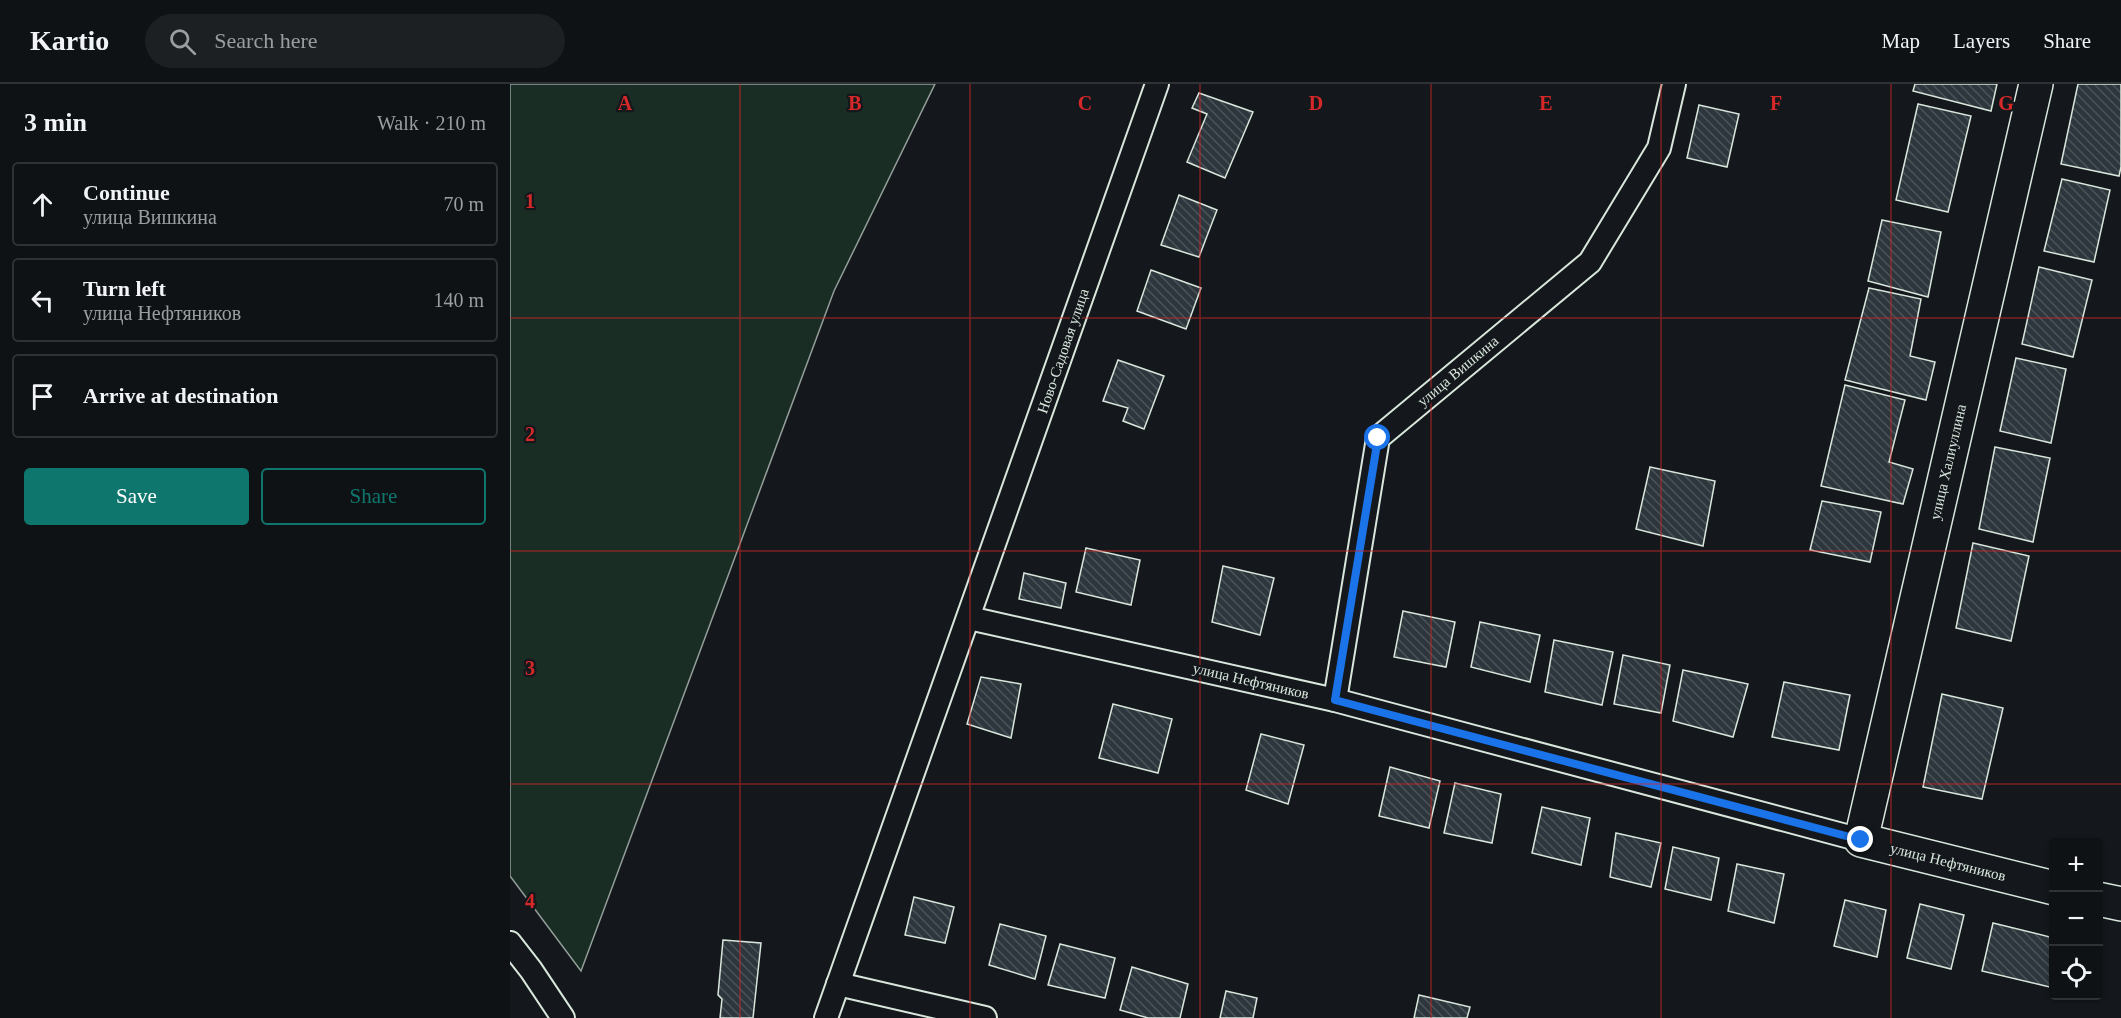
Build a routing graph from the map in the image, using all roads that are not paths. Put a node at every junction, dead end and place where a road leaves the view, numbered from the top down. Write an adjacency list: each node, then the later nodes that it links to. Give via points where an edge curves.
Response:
1 (1157, 84): 4 (street, Ново-Садовая улица)
2 (1674, 84): 5 (street, улица Вишкина, via 1659,148 1590,262 1378,438)
3 (2036, 84): 6 (street, улица Халиуллина)
4 (969, 618): 5 (street, улица Нефтяников); 11 (street, Ново-Садовая улица)
5 (1335, 700): 6 (street, улица Нефтяников)
6 (1861, 840): 7 (street, улица Нефтяников)
7 (2049, 887)
8 (2103, 900): 9 (street)
9 (2121, 904)
10 (510, 943): 12 (street)
11 (838, 984): 13 (street, Ново-Садовая улица); 14 (street)
12 (563, 1018)
13 (826, 1018)
14 (984, 1018)

